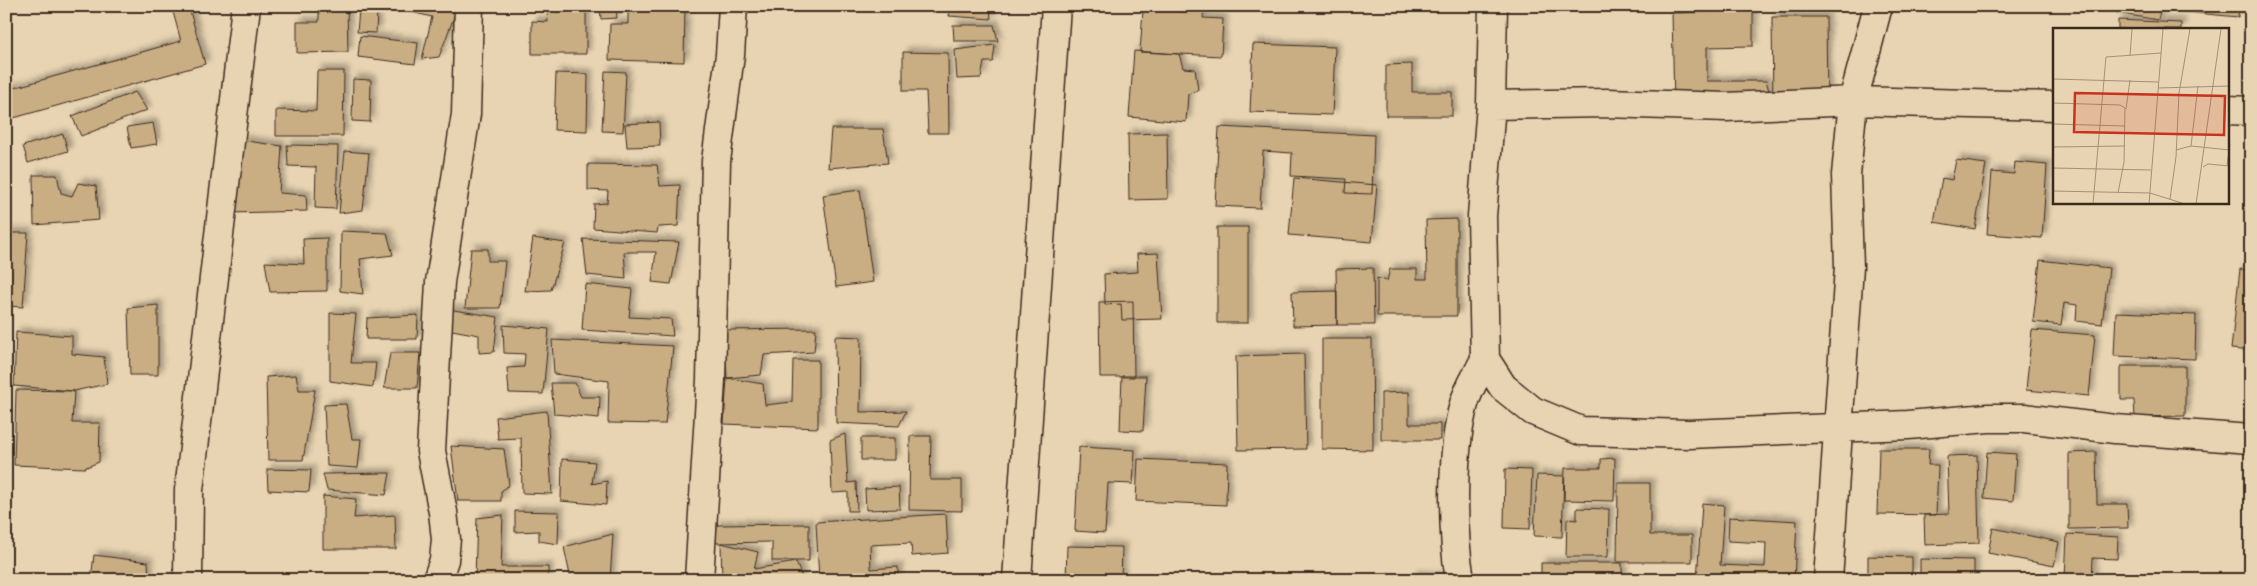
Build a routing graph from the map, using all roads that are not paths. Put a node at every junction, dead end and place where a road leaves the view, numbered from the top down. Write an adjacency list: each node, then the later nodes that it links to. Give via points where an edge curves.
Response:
1 (246, 6): 15 (street, via 189,490)
2 (469, 6): 16 (street, via 466,114 440,282 431,451 446,539 444,560)
3 (733, 6): 17 (street, via 716,161 711,380)
4 (1056, 6): 18 (street)
5 (1493, 6): 8 (street)
6 (1878, 6): 7 (street)
7 (1853, 101): 8 (street, via 1726,107 1608,103); 9 (street); 13 (street, via 1846,175 1849,267)
8 (1491, 105): 12 (street, via 1482,216)
9 (2053, 106)
10 (2230, 110): 11 (street)
11 (2251, 111)
12 (1485, 359): 13 (street, via 1503,386 1533,411 1581,431 1689,434); 19 (street, via 1464,403 1457,440 1455,516)
13 (1840, 427): 14 (street, via 2024,418 2115,429); 20 (street)
14 (2251, 439)
15 (188, 580)
16 (437, 580)
17 (699, 580)
18 (1017, 580)
19 (1460, 580)
20 (1828, 580)

